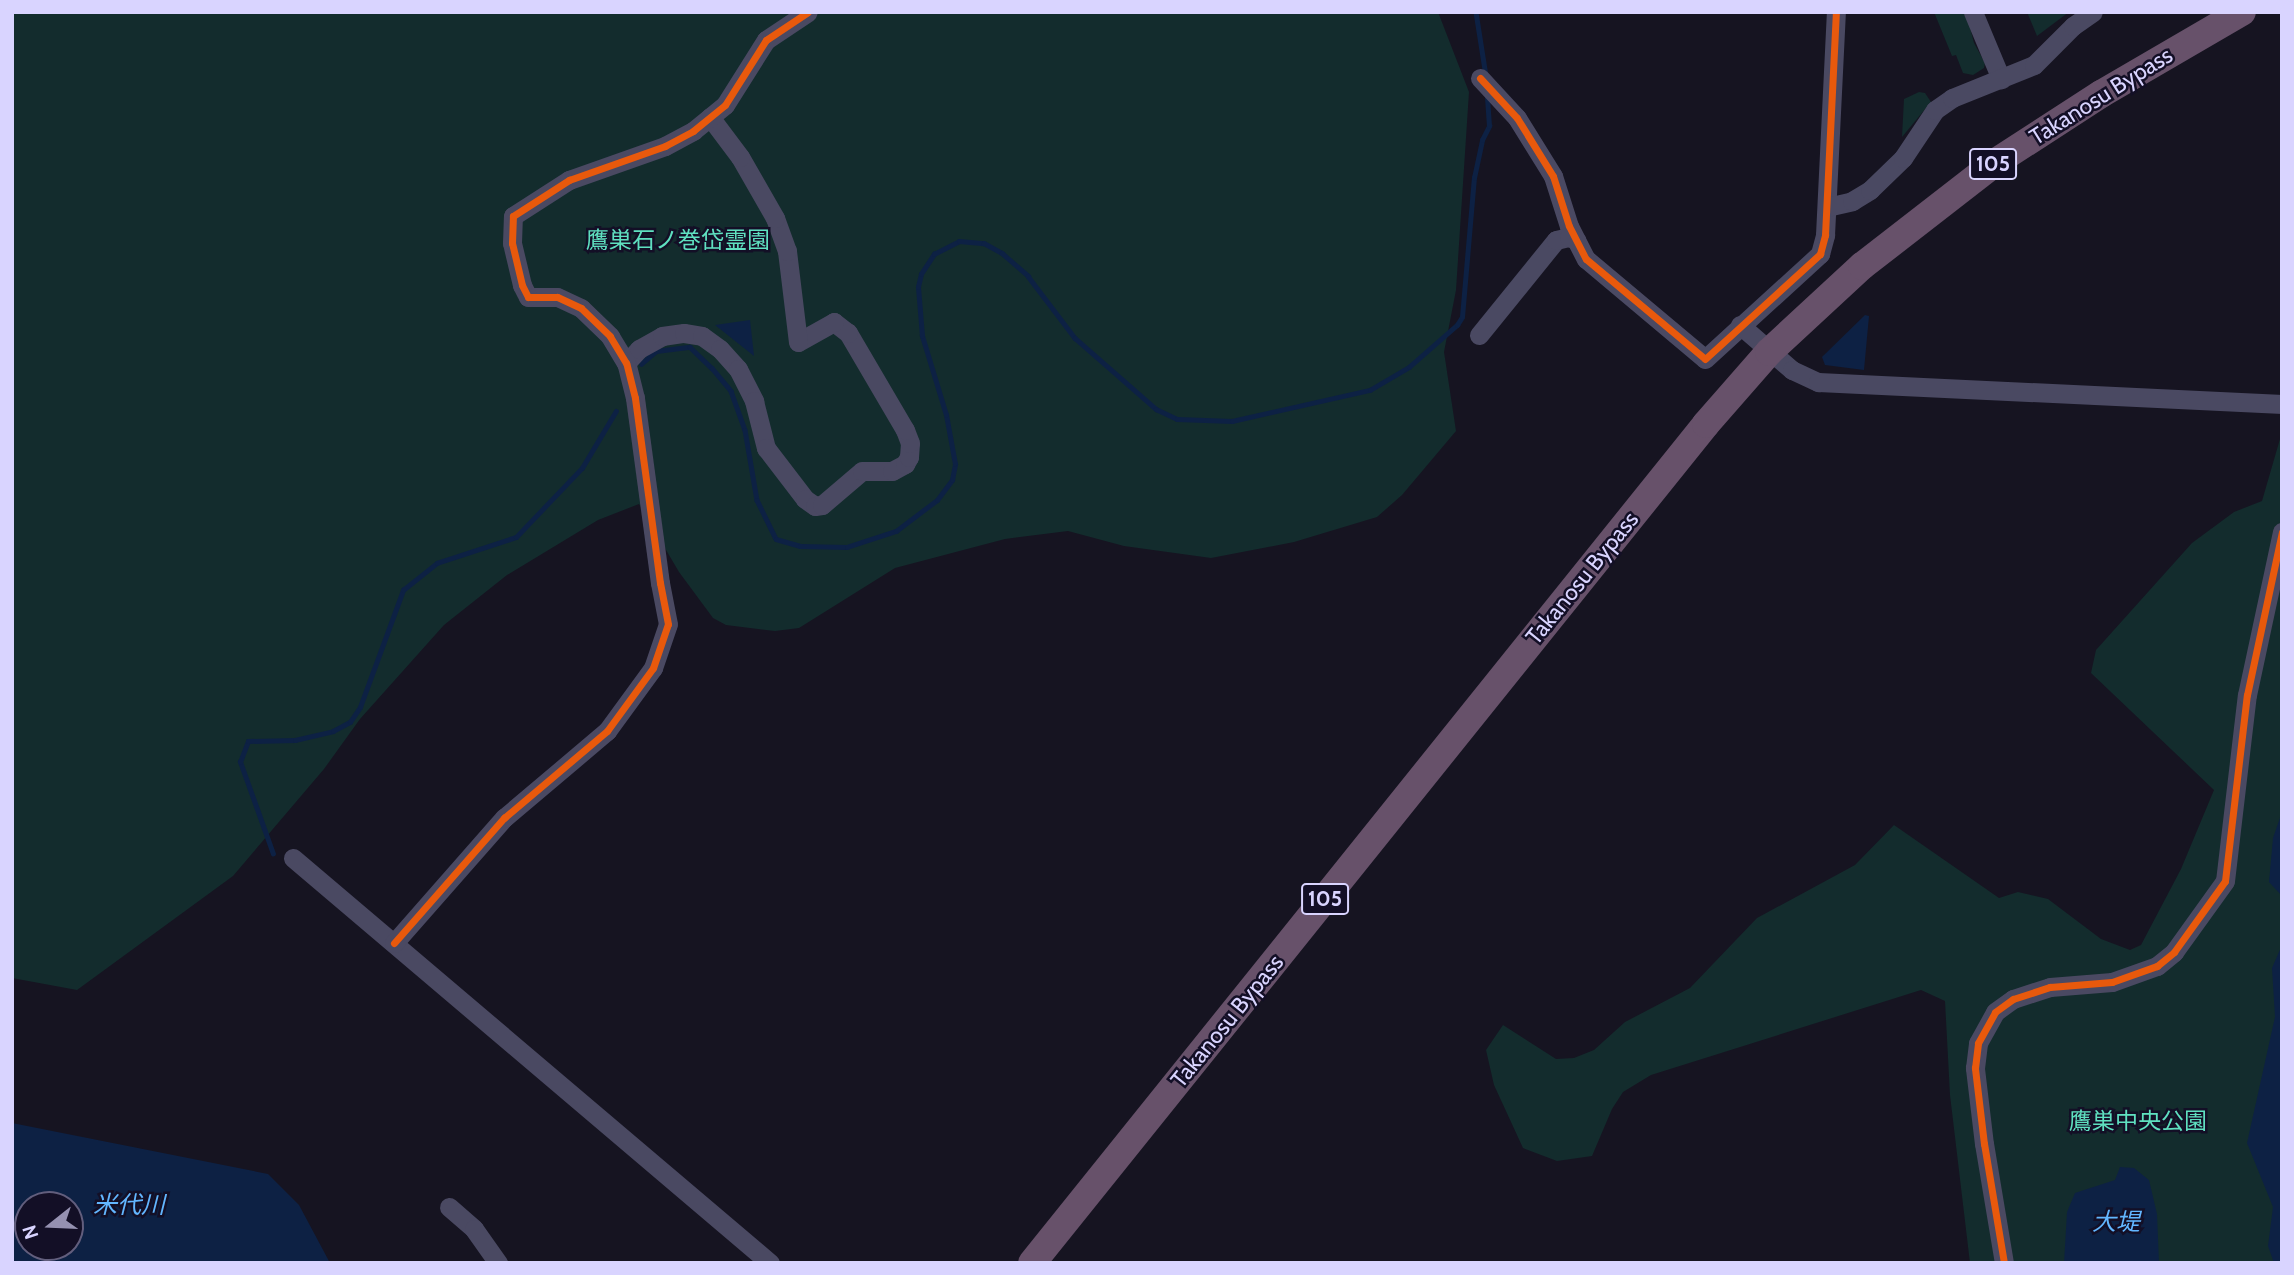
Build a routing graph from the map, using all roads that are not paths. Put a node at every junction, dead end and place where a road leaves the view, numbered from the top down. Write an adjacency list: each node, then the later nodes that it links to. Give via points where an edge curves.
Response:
1 (808, 12): 8 (street, via 766,40 724,105)
2 (1836, 12): 9 (street)
3 (1973, 12): 7 (street)
4 (2093, 12): 7 (street, via 2034,65)
5 (2242, 12): 13 (highway, Takanosu Bypass / 105, via 1996,162 1863,266)
6 (1480, 78): 10 (street, via 1517,118 1553,176)
7 (2001, 79): 9 (street, via 1952,98 1935,110 1903,158 1870,190 1852,201)
8 (710, 117): 14 (street, via 665,146 569,180 513,216 512,243 528,297 557,297 581,308 610,336); 14 (street, via 740,157 775,218 787,251 798,342 834,322 848,333 905,430 909,457 892,471 862,471 815,506 766,448 754,401 738,369 720,349 702,336 662,336 645,344)
9 (1827, 207): 11 (street, via 1820,254)
10 (1576, 240): 11 (street, via 1586,259 1705,359); 12 (street, via 1556,240)
11 (1740, 325): 13 (street)
12 (1479, 335)
13 (1769, 352): 15 (street, via 1818,382); 22 (highway, Takanosu Bypass / 105, via 1706,424)
14 (626, 363): 18 (street, via 668,624 653,668 607,731 511,811)
15 (2282, 404)
16 (2282, 532): 23 (street, via 2249,683 2224,881 2174,952 2157,967 2112,982 2050,987 2013,999 1995,1012 1978,1043 1975,1068)
17 (293, 858): 18 (street)
18 (394, 943): 21 (street)
19 (449, 1207): 20 (street, via 474,1229)
20 (498, 1263)
21 (771, 1263)
22 (1032, 1263)
23 (2004, 1263)

